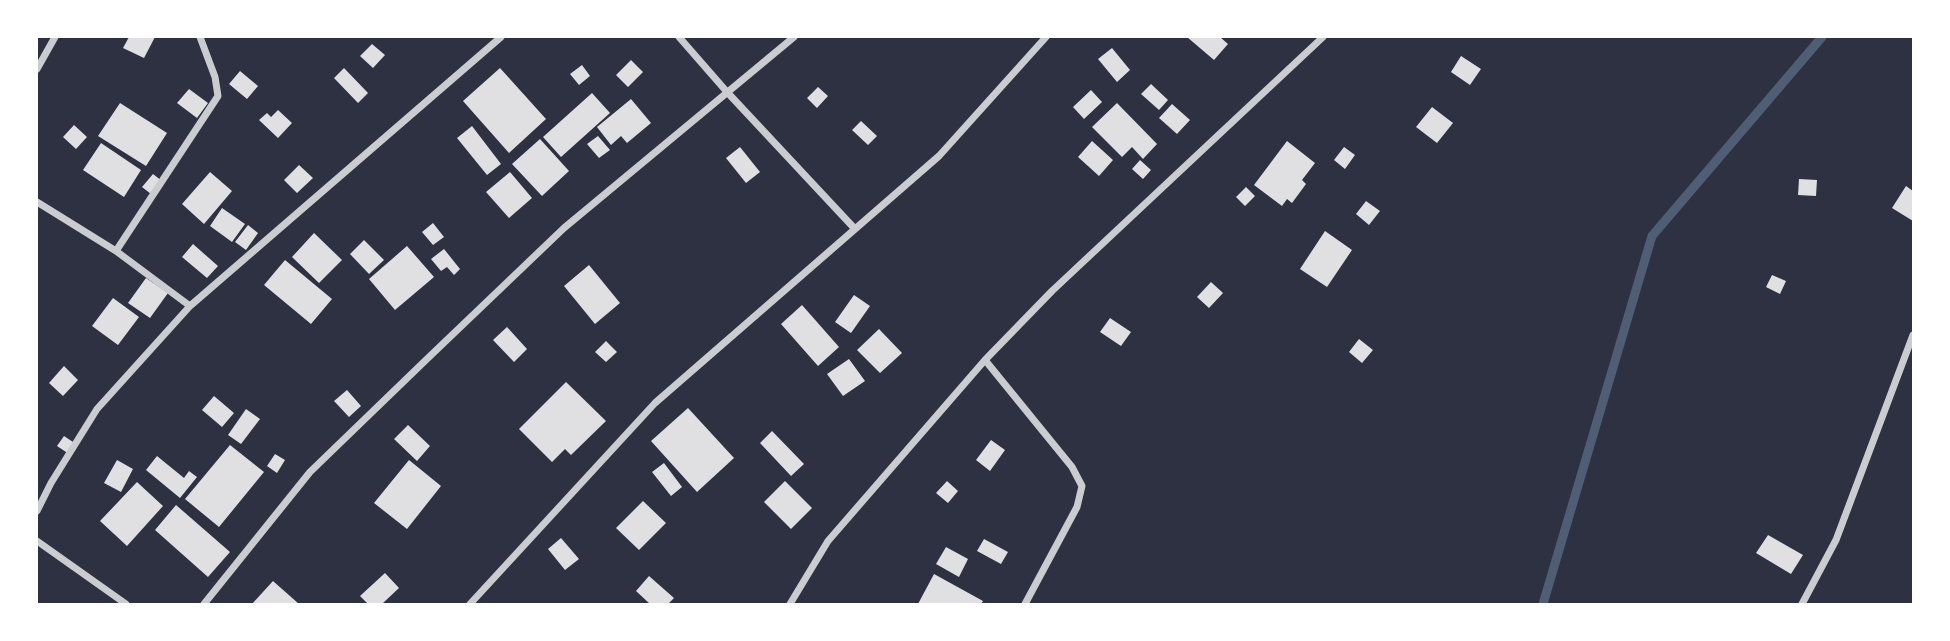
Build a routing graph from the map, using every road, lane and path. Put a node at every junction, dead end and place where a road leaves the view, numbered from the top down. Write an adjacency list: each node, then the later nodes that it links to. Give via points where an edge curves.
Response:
1 (55, 37): 8 (street)
2 (200, 37): 12 (street, via 218,96)
3 (501, 37): 13 (street)
4 (679, 37): 9 (street)
5 (794, 37): 9 (street)
6 (1046, 37): 11 (street, via 939,156)
7 (1323, 37): 15 (street, via 1052,291)
8 (37, 69)
9 (727, 92): 11 (street); 19 (street, via 564,229 310,472)
10 (37, 202): 12 (street)
11 (855, 229): 20 (street, via 655,403)
12 (116, 251): 13 (street)
13 (190, 306): 16 (street, via 97,409)
14 (1913, 335): 23 (street, via 1836,540)
15 (985, 360): 21 (street, via 828,541); 22 (street, via 1072,467 1082,486 1077,507)
16 (37, 511)
17 (37, 541): 18 (street)
18 (126, 604)
19 (204, 604)
20 (470, 604)
21 (790, 604)
22 (1025, 604)
23 (1802, 604)

